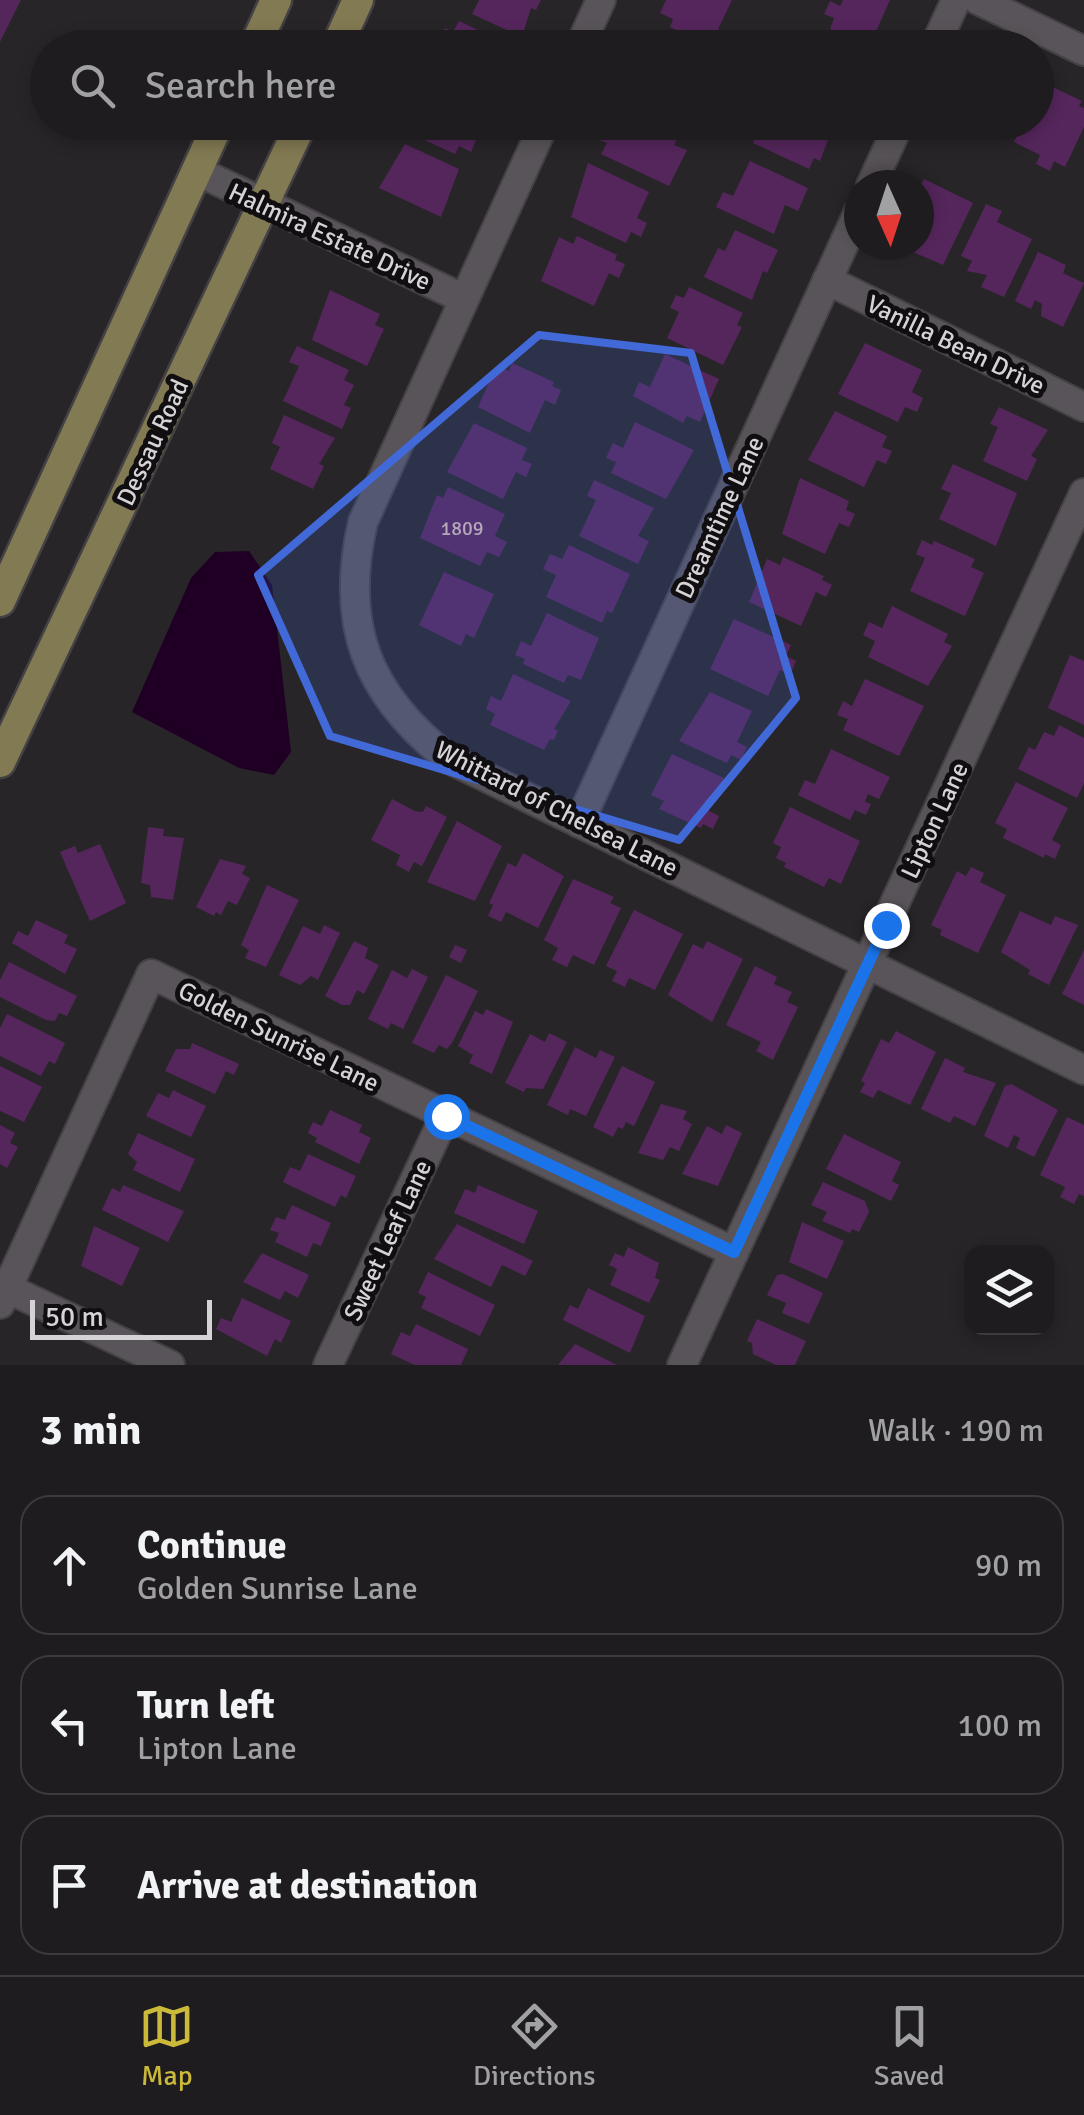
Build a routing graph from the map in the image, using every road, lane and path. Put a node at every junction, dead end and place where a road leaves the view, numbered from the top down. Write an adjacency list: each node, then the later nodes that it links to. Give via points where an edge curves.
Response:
1 (276, 0): 6 (main road)
2 (358, 0): 7 (main road)
3 (601, 0): 8 (street)
4 (956, 0): 9 (street)
5 (978, 0): 10 (street)
6 (262, 30)
7 (344, 30)
8 (587, 30)
9 (942, 30)
10 (1040, 30)
11 (1054, 37): 12 (street)
12 (1084, 51)
13 (211, 140): 18 (main road)
14 (294, 140): 19 (main road, Dessau Road)
15 (537, 140): 22 (street, Whittard of Chelsea Lane)
16 (892, 140): 17 (street)
17 (878, 170)
18 (197, 171): 19 (street, Halmira Estate Drive); 25 (main road)
19 (263, 206): 22 (street, Halmira Estate Drive); 26 (main road, Dessau Road)
20 (844, 243): 21 (street, Dreamtime Lane)
21 (827, 280): 23 (street, Vanilla Bean Drive); 27 (street, Dreamtime Lane)
22 (464, 299): 27 (street, Whittard of Chelsea Lane, via 363,522 353,580 361,641 373,674 415,733 449,759)
23 (1084, 407)
24 (1084, 493): 28 (street, Lipton Lane)
25 (0, 601)
26 (0, 762)
27 (579, 822): 28 (street, Whittard of Chelsea Lane)
28 (868, 964): 29 (street, Whittard of Chelsea Lane); 31 (street, Lipton Lane)
29 (1084, 1070)
30 (446, 1116): 31 (street, Golden Sunrise Lane); 32 (street, Golden Sunrise Lane, via 151,974); 34 (street, Sweet Leaf Lane)
31 (734, 1252): 35 (street, Lipton Lane)
32 (2, 1293): 33 (street)
33 (170, 1365)
34 (328, 1365)
35 (682, 1365)

